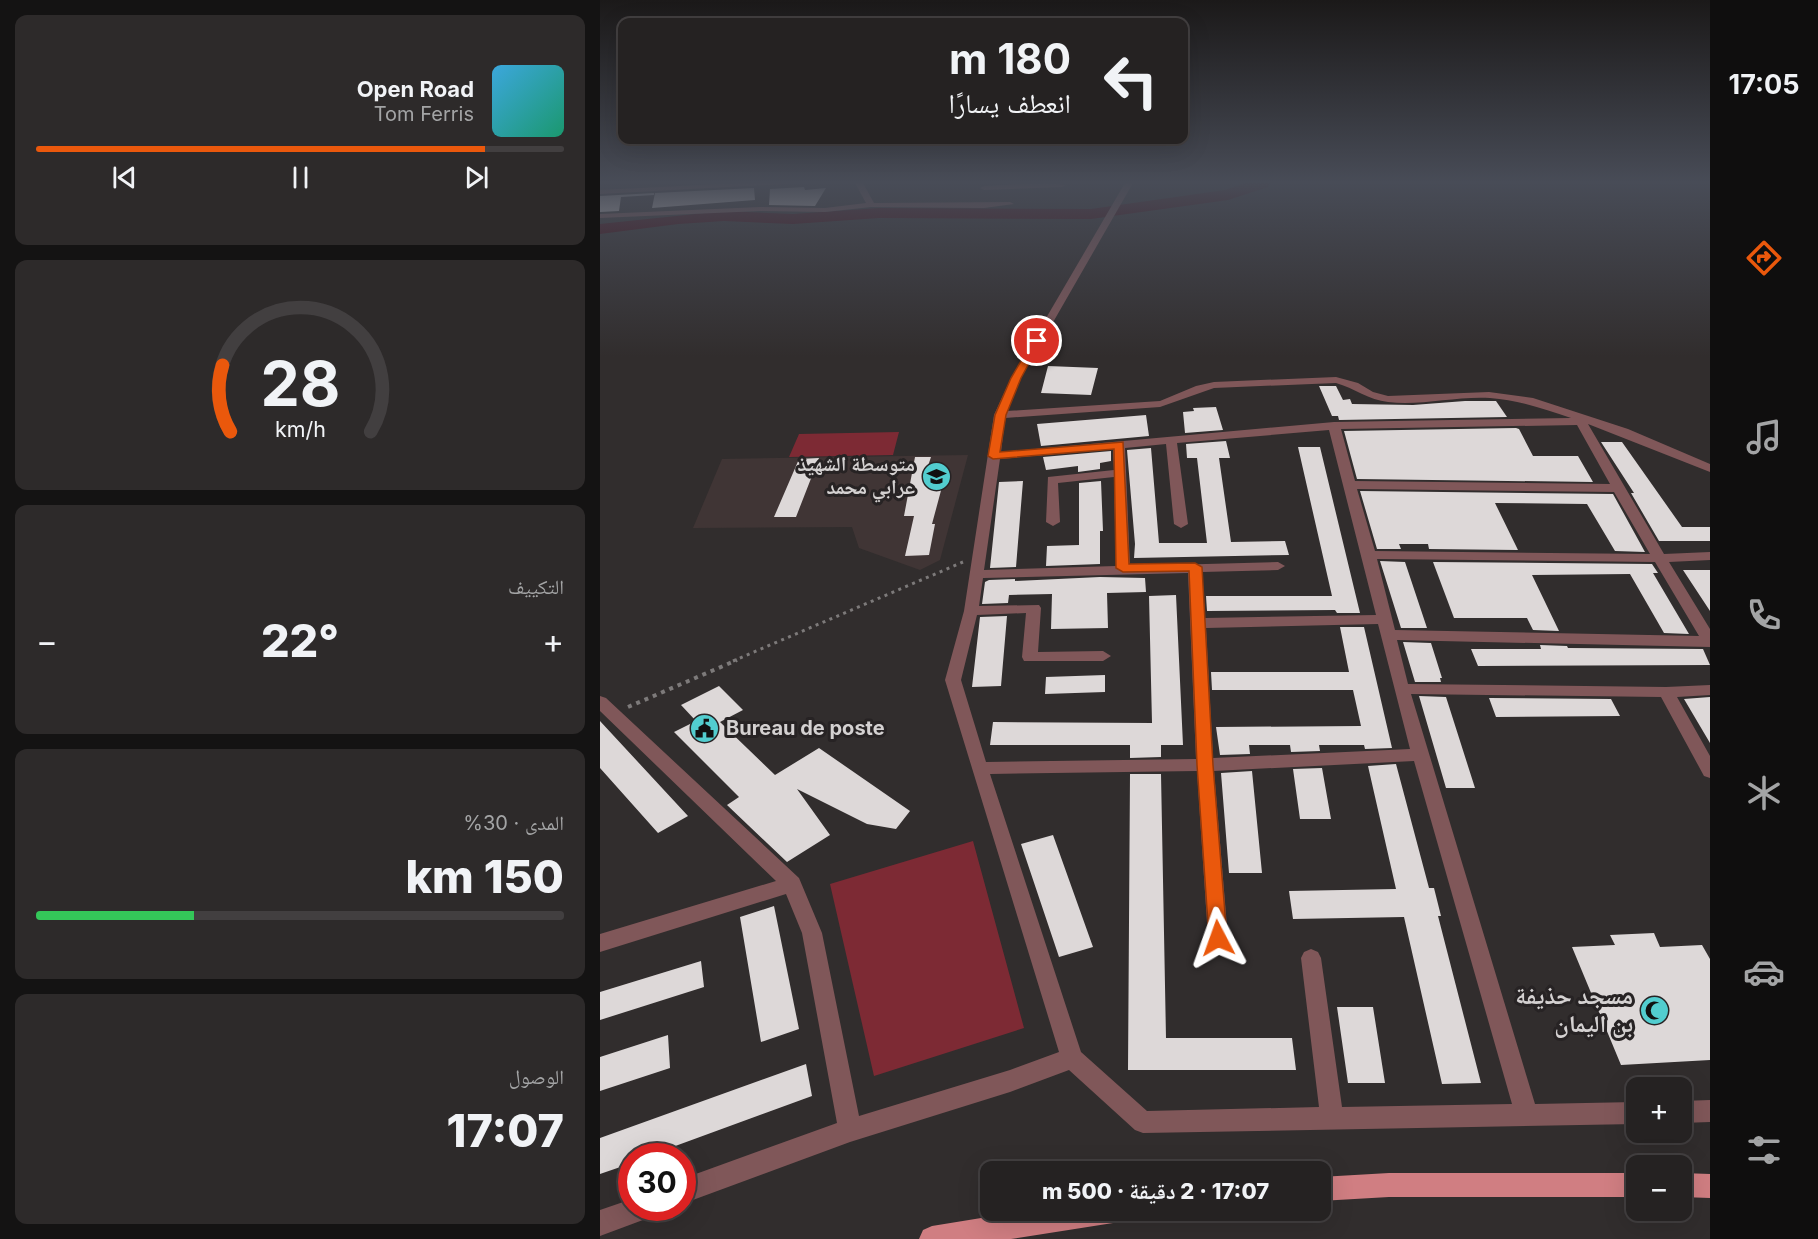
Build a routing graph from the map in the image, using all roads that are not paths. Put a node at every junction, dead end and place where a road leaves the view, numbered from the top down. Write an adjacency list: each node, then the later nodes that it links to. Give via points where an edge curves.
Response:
1 (1097, 241): 2 (street, via 1016,378)
2 (1000, 415): 6 (street); 7 (street, via 1160,404 1196,388 1214,385 1329,380 1349,382 1369,394 1388,399 1489,395 1523,399 1554,407)
3 (1334, 426): 4 (street); 9 (street); 10 (street, via 1581,421)
4 (1171, 440): 5 (street); 12 (street)
5 (1119, 445): 6 (street); 8 (street)
6 (993, 456): 19 (street)
7 (1710, 470)
8 (1120, 473): 11 (street, via 1052,480); 18 (street)
9 (1350, 485): 10 (street); 13 (street)
10 (1618, 488): 15 (street)
11 (1053, 522)
12 (1181, 524)
13 (1369, 555): 15 (street); 22 (street)
14 (1710, 556): 15 (street)
15 (1660, 558): 23 (street)
16 (1278, 566): 17 (street)
17 (1195, 567): 18 (street); 21 (street)
18 (1123, 568): 19 (street)
19 (977, 574): 20 (street)
20 (971, 611): 24 (street, via 1034,608 1030,657); 31 (street, via 953,680)
21 (1199, 622): 22 (street); 30 (street)
22 (1385, 627): 23 (street); 25 (street)
23 (1709, 641)
24 (1103, 656)
25 (1401, 689): 27 (street); 29 (street)
26 (1710, 690): 27 (street)
27 (1666, 692): 32 (street)
28 (605, 708): 33 (street)
29 (1420, 755): 30 (street); 41 (street)
30 (1205, 765): 31 (street); 34 (street)
31 (979, 768): 37 (street)
32 (1710, 772)
33 (792, 884): 35 (street); 43 (street, via 812,933)
34 (1218, 938)
35 (600, 943)
36 (1311, 958): 42 (street)
37 (1072, 1058): 42 (street, via 1143,1122); 43 (street)
38 (1710, 1111): 39 (street)
39 (1692, 1112)
40 (1626, 1113): 41 (street)
41 (1527, 1116): 42 (street)
42 (1332, 1117)
43 (850, 1130): 47 (street)
44 (1626, 1185): 48 (main road)
45 (1692, 1185): 46 (main road)
46 (1710, 1186)
47 (696, 1187)
48 (1331, 1188)
49 (618, 1217): 51 (street)
50 (1044, 1221): 52 (main road)
51 (600, 1223)
52 (932, 1239)

